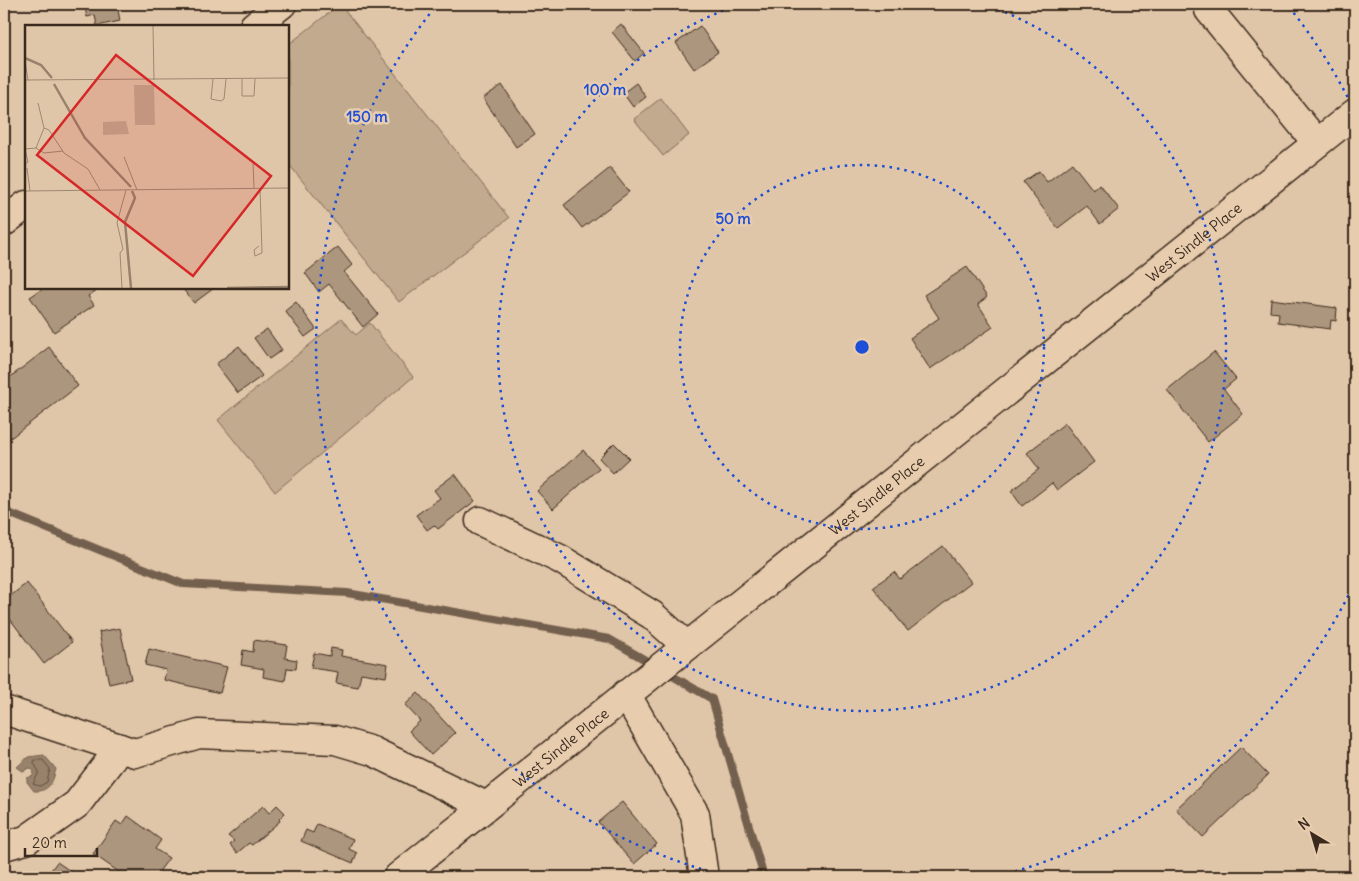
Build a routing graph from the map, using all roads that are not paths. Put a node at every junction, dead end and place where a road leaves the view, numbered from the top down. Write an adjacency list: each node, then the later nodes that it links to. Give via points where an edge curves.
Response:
1 (282, 4): 3 (street)
2 (1209, 10): 5 (street)
3 (255, 25)
4 (1355, 114): 5 (street, West Sindle Place)
5 (1316, 143): 9 (street, West Sindle Place)
6 (25, 206): 7 (street)
7 (4, 222)
8 (480, 521): 9 (street, via 560,559 652,615)
9 (687, 646): 10 (street, West Sindle Place)
10 (626, 694): 13 (street, West Sindle Place); 16 (street, via 695,814)
11 (4, 710): 12 (street)
12 (120, 748): 13 (street, via 135,753 199,734 336,740 372,751); 14 (street, via 77,804 26,840)
13 (486, 806): 15 (street, West Sindle Place)
14 (4, 846)
15 (411, 873)
16 (704, 877)

